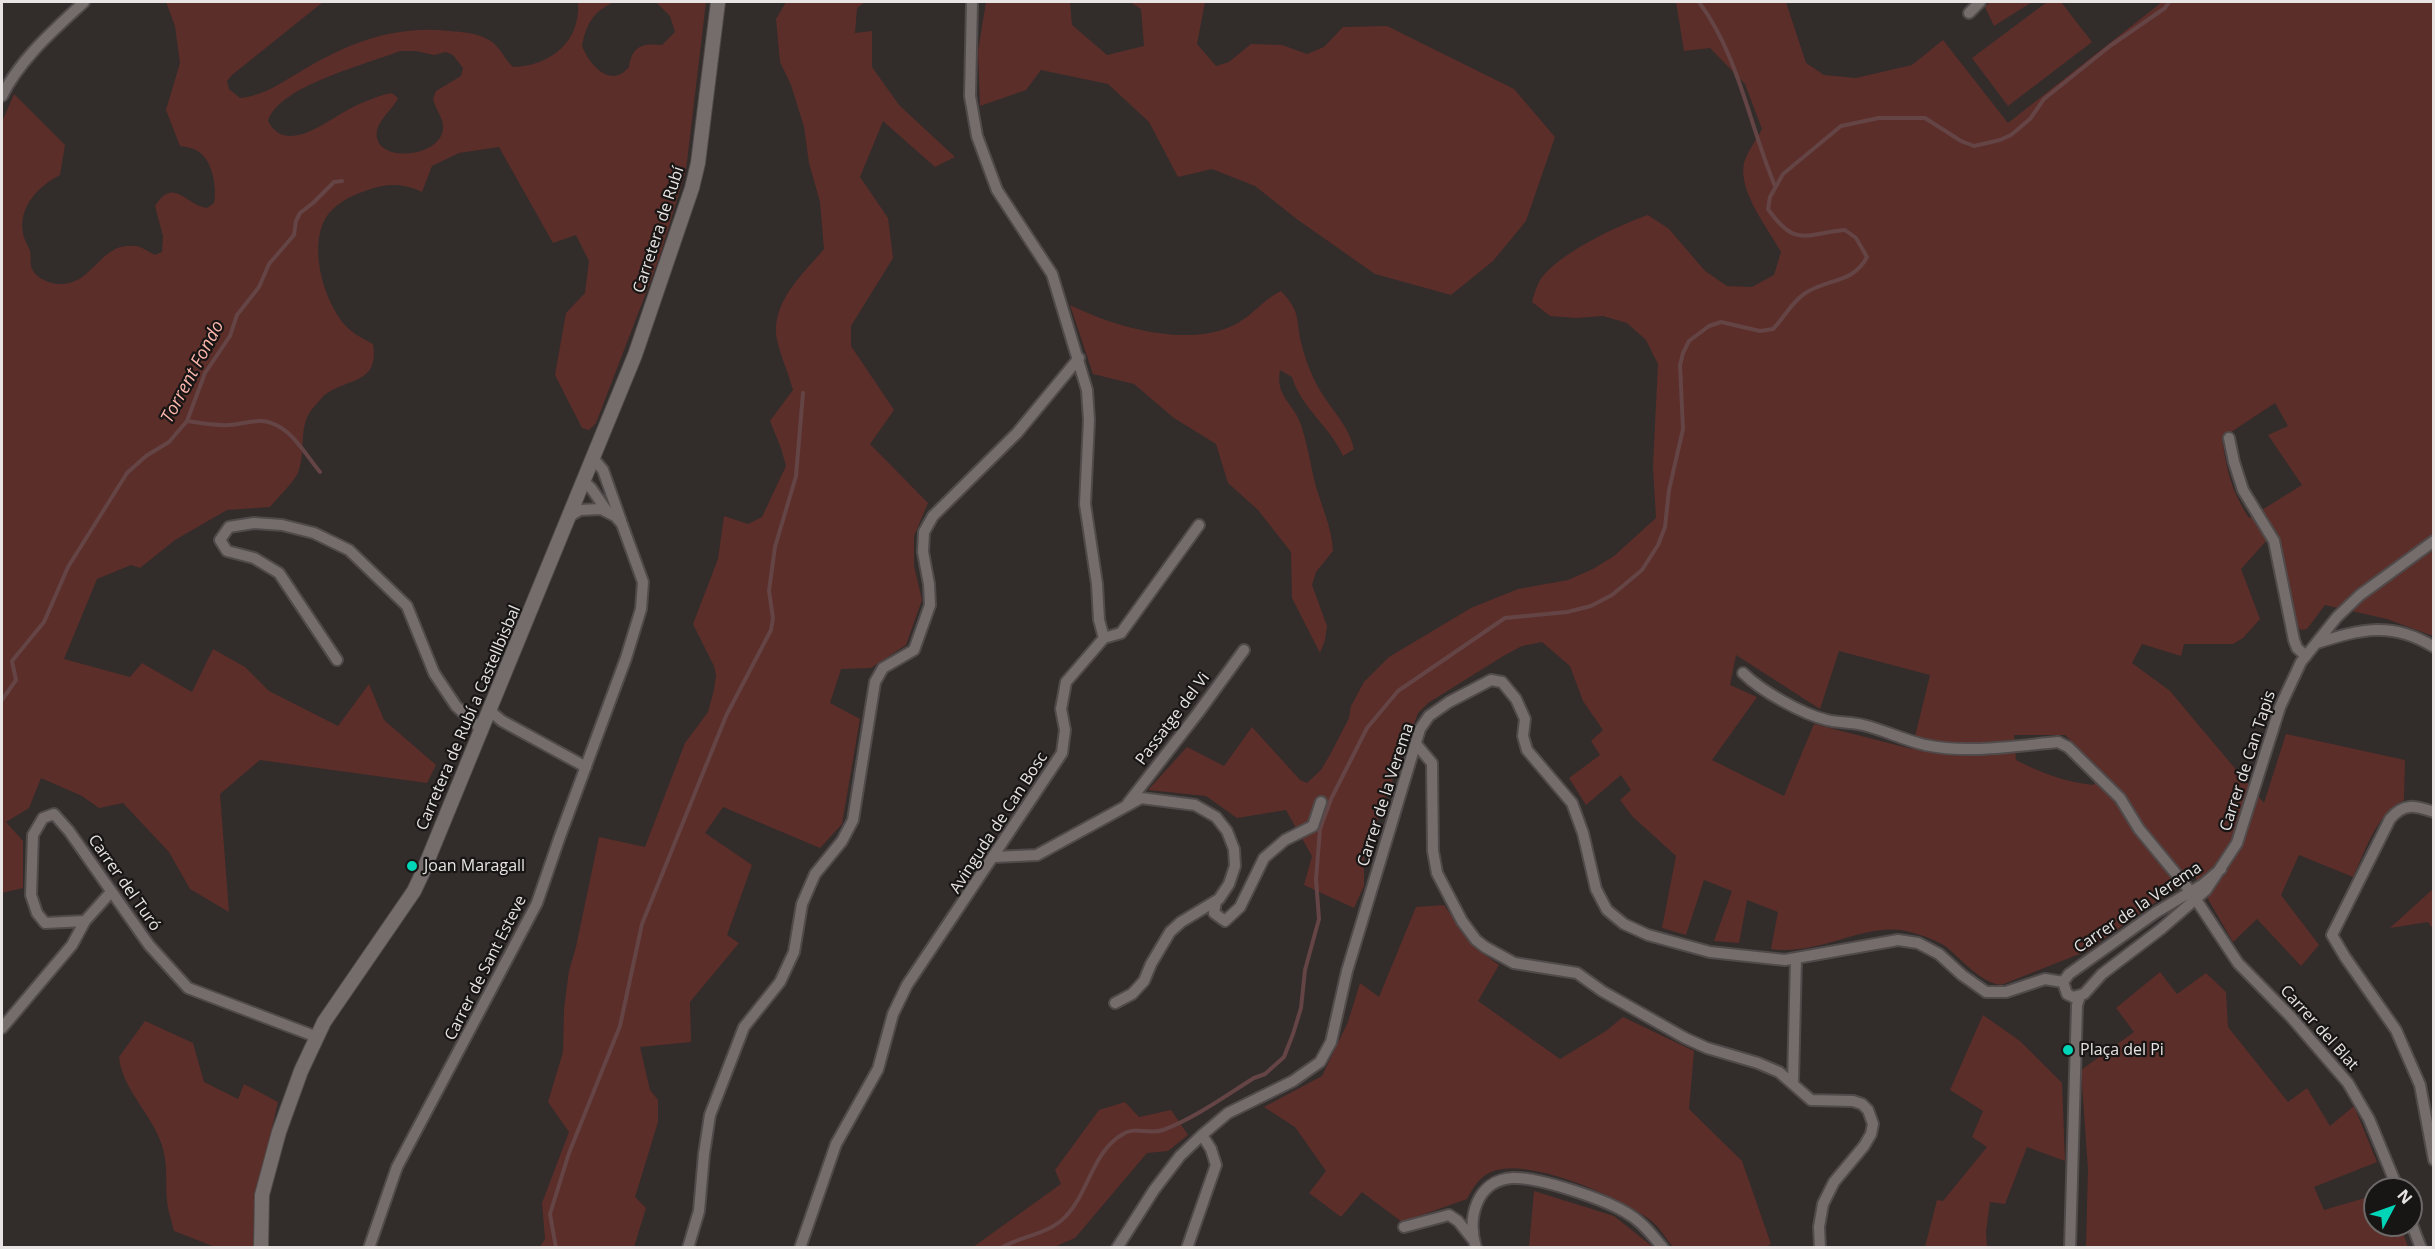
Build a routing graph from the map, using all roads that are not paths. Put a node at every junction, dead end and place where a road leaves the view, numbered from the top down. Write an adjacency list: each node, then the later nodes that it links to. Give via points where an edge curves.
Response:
1 (84, 2): 6 (street, via 11,78)
2 (718, 2): 9 (street, Carretera de Rubí, via 692,188 635,355)
3 (972, 2): 7 (street, via 970,96 976,136 997,190 1052,274)
4 (1980, 2): 5 (street)
5 (1969, 13)
6 (2, 96)
7 (1078, 358): 15 (street, via 1087,390 1089,420 1085,504); 49 (street, via 1017,433 933,516 924,532 930,605 914,650 883,668 875,682 853,820 842,841 815,874 802,904 794,952 780,982 744,1027 710,1115 699,1211)
8 (2229, 438): 19 (street, via 2243,490 2274,542 2295,645)
9 (588, 470): 10 (street, via 591,488); 11 (street, Carretera de Rubí a Castellbisbal); 12 (street, Carrer de Sant Esteve, via 603,470)
10 (607, 512): 11 (street, via 601,508 580,510); 12 (street)
11 (570, 516): 22 (street, Carretera de Rubí a Castellbisbal)
12 (622, 524): 25 (street, Carrer de Sant Esteve, via 643,582 641,609 627,658)
13 (1199, 525): 15 (street, Avinguda de Can Bosc, via 1121,633)
14 (2433, 541): 16 (street, Carrer de Can Tapis, via 2360,595)
15 (1104, 638): 29 (street, Avinguda de Can Bosc, via 1066,682 1061,709 1065,730 1062,753)
16 (2315, 644): 17 (street, via 2379,629 2409,634); 19 (street, Carrer de Can Tapis)
17 (2433, 647)
18 (1244, 650): 27 (street, Passatge del Vi)
19 (2306, 657): 31 (street, Carrer de Can Tapis, via 2280,707 2237,843 2221,869)
20 (337, 660): 23 (street, via 279,573 254,558 227,551 220,540 229,527 254,523 282,525 314,533 349,550 407,606 434,673 456,705)
21 (1743, 673): 31 (street, Carrer del Blat, via 1814,716 1872,727 1924,745 1965,749 2063,743 2120,798 2139,829)
22 (490, 711): 23 (street, Carretera de Rubí a Castellbisbal); 25 (street, via 502,722)
23 (482, 730): 40 (street, Carretera de Rubí a Castellbisbal, via 414,891)
24 (1416, 744): 34 (street, Carrer de la Verema, via 1429,716 1491,680 1502,682 1525,719 1523,736 1527,750 1572,803 1596,889 1607,910 1624,924 1648,935 1710,952); 41 (street, via 1432,763 1437,873 1476,940 1514,963 1577,973 1684,1038 1771,1068); 42 (street, Carrer de la Verema, via 1347,971 1331,1042 1320,1062 1293,1081 1228,1113)
25 (585, 766): 48 (street, Carrer de Sant Esteve, via 537,903 397,1167)
26 (1321, 802): 32 (street, via 1313,826 1285,840 1264,858 1240,906 1225,921 1214,913)
27 (1126, 805): 29 (street, via 1037,855); 32 (street, via 1141,798 1195,804 1216,817 1234,849 1235,866 1230,884)
28 (2433, 812): 43 (street, via 2418,806 2407,807 2390,819 2332,935 2396,1030 2420,1085)
29 (994, 857): 50 (street, Avinguda de Can Bosc, via 902,994 878,1069 836,1144)
30 (111, 892): 33 (street); 33 (street, Carrer del Turó, via 54,814 43,818 33,835 31,895 37,913 45,923); 40 (street, Carrer del Turó, via 149,945 188,988)
31 (2193, 896): 35 (street, Carrer de la Verema, via 2155,913); 37 (street, Carrer de Can Tapis, via 2161,929 2102,974); 44 (street, Carrer del Blat, via 2233,956 2348,1083 2369,1119)
32 (1216, 901): 38 (street, via 1170,932 1144,981 1132,994)
33 (85, 921): 39 (street, via 72,945)
34 (1796, 959): 36 (street, Carrer de la Verema, via 1898,940 1918,943 1939,954 1986,992 2006,992 2045,979); 41 (street)
35 (2073, 972): 36 (street); 37 (street, via 2086,976)
36 (2063, 982): 37 (street, via 2067,994 2073,997)
37 (2084, 993): 55 (street, via 2077,1005)
38 (1115, 1003)
39 (2, 1028)
40 (317, 1037): 47 (street, Carretera de Rubí a Castellbisbal, via 297,1082 262,1196)
41 (1793, 1082): 54 (street, via 1811,1100 1862,1104 1873,1124 1864,1146 1826,1196 1820,1221)
42 (1202, 1135): 51 (street, Carrer de la Verema, via 1154,1190); 52 (street, via 1216,1165)
43 (2433, 1160)
44 (2393, 1177)
45 (1404, 1227): 46 (street, via 1449,1215)
46 (1475, 1244): 53 (street, via 1473,1215 1478,1198 1495,1183 1515,1178 1606,1203 1630,1215)
47 (261, 1248)
48 (369, 1248)
49 (688, 1248)
50 (801, 1248)
51 (1117, 1248)
52 (1187, 1248)
53 (1663, 1248)
54 (1820, 1248)
55 (2070, 1248)

